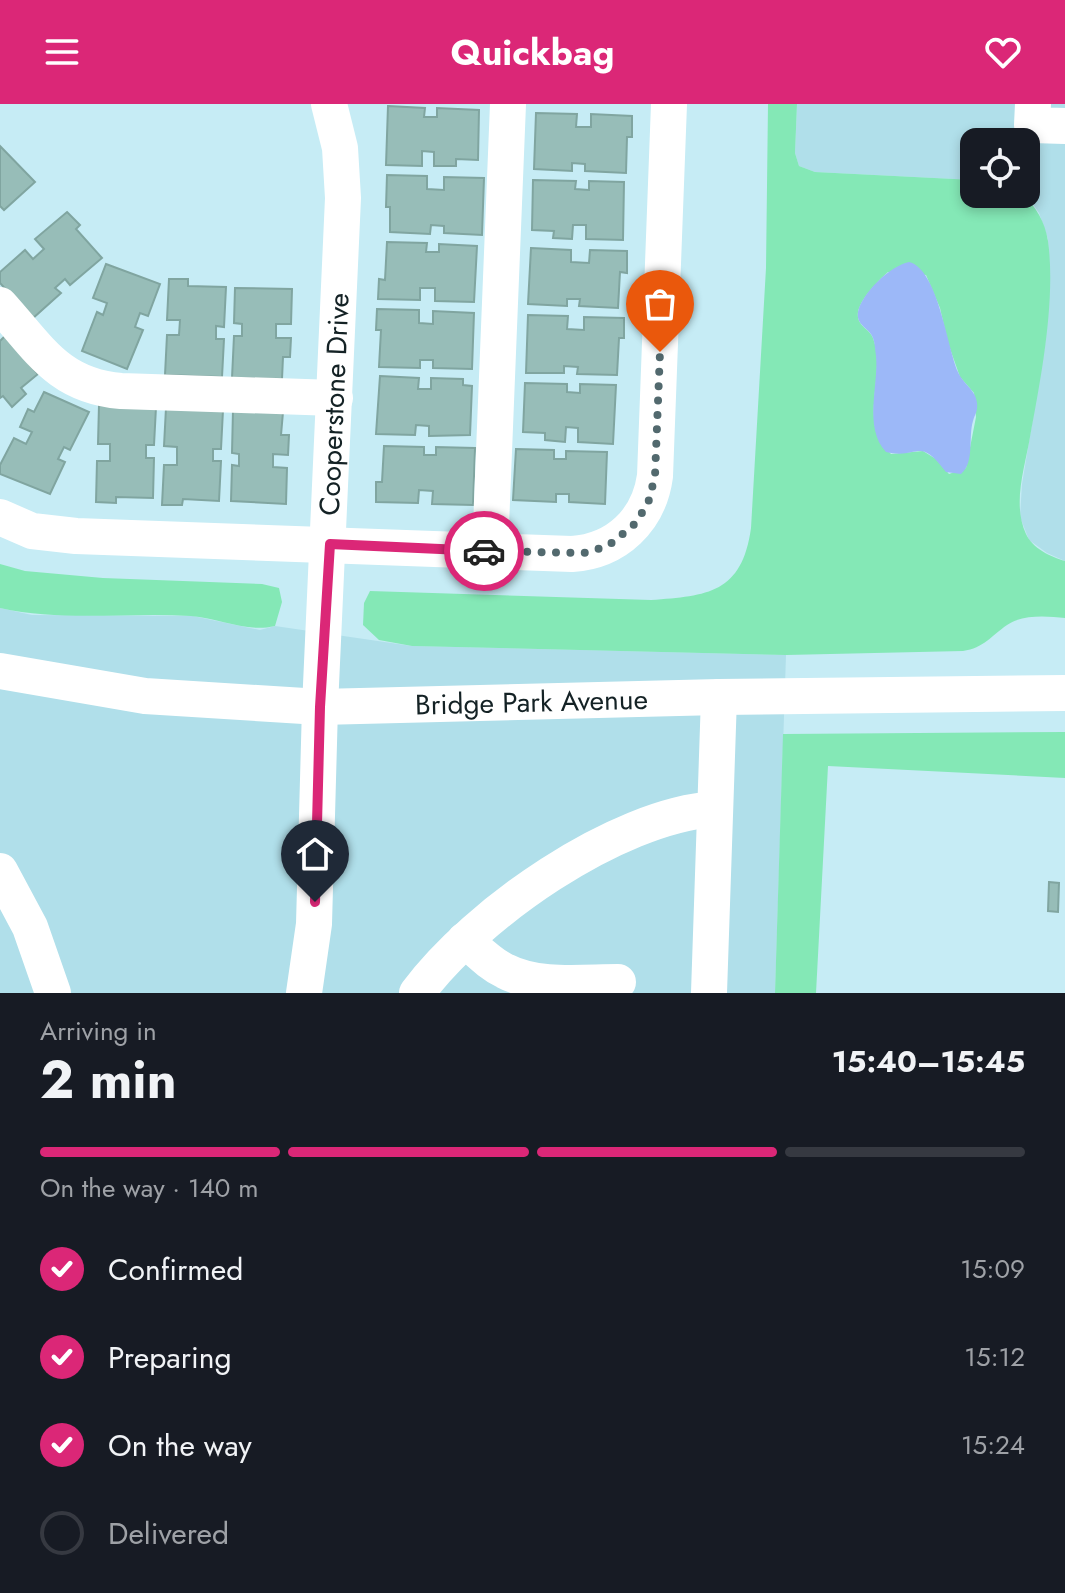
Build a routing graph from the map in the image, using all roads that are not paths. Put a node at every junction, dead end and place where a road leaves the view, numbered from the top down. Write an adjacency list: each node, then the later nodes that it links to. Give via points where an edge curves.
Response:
1 (329, 104): 7 (street, Cooperstone Drive, via 342,185)
2 (508, 104): 10 (street)
3 (669, 104): 10 (street, via 655,476 649,500 628,531 596,550)
4 (1033, 104): 5 (street, via 1032,125)
5 (1065, 126)
6 (0, 305): 7 (street, via 57,369 93,387)
7 (335, 398): 9 (street, Cooperstone Drive)
8 (0, 517): 9 (street, via 32,531 61,535)
9 (330, 544): 10 (street); 14 (street, Cooperstone Drive)
10 (490, 551)
11 (0, 671): 14 (street, Bridge Park Avenue, via 145,696)
12 (1065, 693): 13 (street, Bridge Park Avenue)
13 (719, 697): 14 (street, Bridge Park Avenue); 15 (street)
14 (320, 707): 20 (street, Cooperstone Drive, via 314,924)
15 (715, 809): 17 (street, via 666,818 592,851 531,888); 22 (street)
16 (0, 871): 19 (street, via 30,927)
17 (465, 940): 18 (street, via 520,978); 21 (street)
18 (618, 982)
19 (53, 993)
20 (304, 993)
21 (417, 993)
22 (709, 993)

